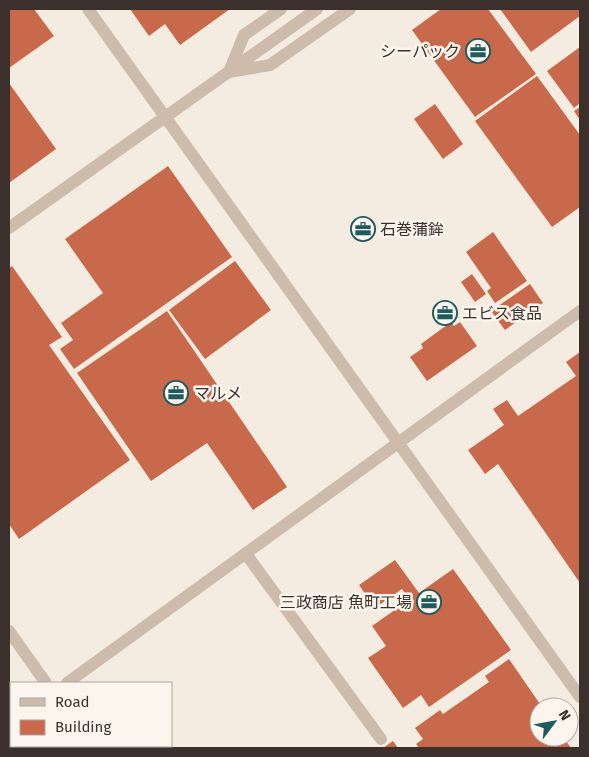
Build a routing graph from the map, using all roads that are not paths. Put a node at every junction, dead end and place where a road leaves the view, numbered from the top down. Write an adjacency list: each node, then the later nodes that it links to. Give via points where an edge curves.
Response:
1 (88, 9): 6 (street)
2 (281, 9): 5 (street, via 244,35)
3 (317, 9): 5 (street)
4 (350, 9): 5 (street, via 270,65)
5 (228, 72): 6 (street)
6 (166, 117): 7 (street); 9 (street)
7 (9, 228)
8 (580, 311): 9 (street)
9 (399, 443): 10 (street); 14 (street)
10 (246, 554): 13 (street); 15 (street)
11 (9, 631): 12 (street)
12 (45, 682)
13 (68, 682)
14 (580, 697)
15 (380, 739)

